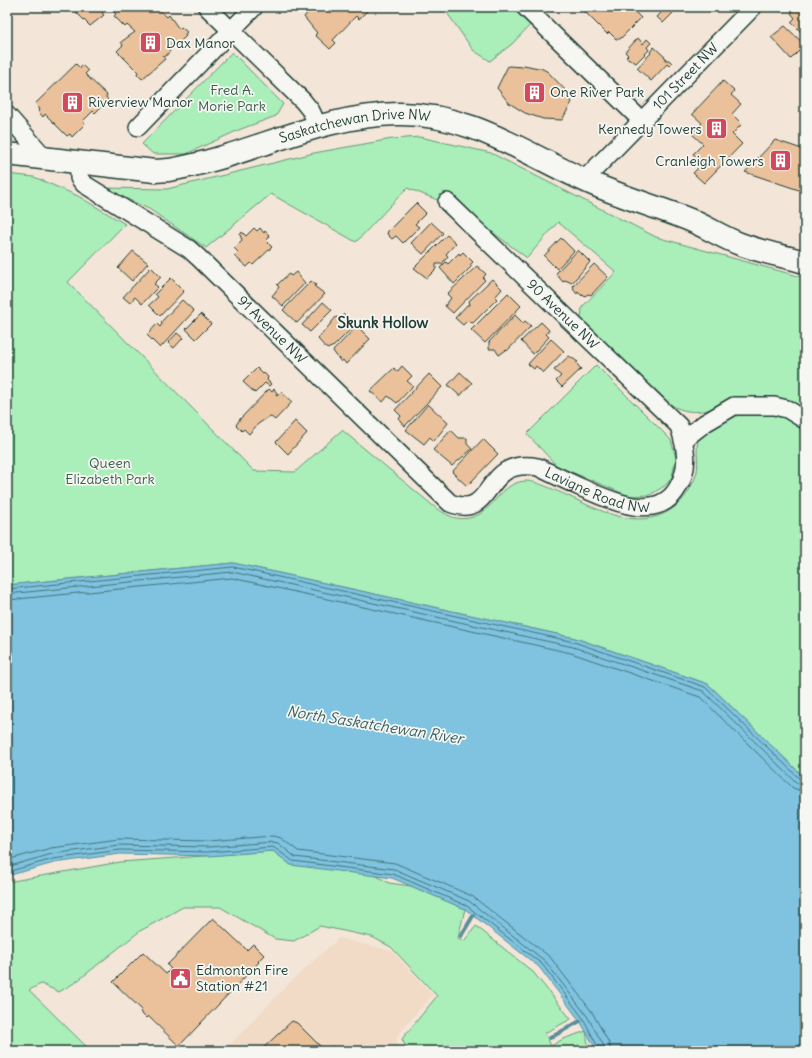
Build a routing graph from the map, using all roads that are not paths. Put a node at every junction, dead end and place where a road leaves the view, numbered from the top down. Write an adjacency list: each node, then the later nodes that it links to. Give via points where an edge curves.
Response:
1 (207, 7): 5 (street)
2 (254, 7): 5 (street)
3 (525, 7): 7 (street)
4 (753, 7): 7 (street, 101 Street NW)
5 (231, 30): 8 (street, via 303,101); 9 (street)
6 (7, 115): 11 (street)
7 (642, 121): 13 (street, 101 Street NW)
8 (318, 126): 12 (main road, Saskatchewan Drive NW, via 183,168 155,171); 13 (main road, Saskatchewan Drive NW, via 399,114 463,122)
9 (138, 127)
10 (7, 154): 11 (main road, Saskatchewan Drive NW)
11 (45, 158): 12 (main road, Saskatchewan Drive NW)
12 (79, 162): 20 (street, 91 Avenue NW, via 79,178 84,184 189,249 443,498 457,506)
13 (584, 180): 15 (main road, Saskatchewan Drive NW)
14 (447, 202): 19 (street, 90 Avenue NW)
15 (689, 220): 16 (main road, Saskatchewan Drive NW, via 741,229); 17 (main road, Saskatchewan Drive NW, via 740,244)
16 (805, 246)
17 (805, 262)
18 (805, 420): 19 (street, via 787,409 774,406 734,406)
19 (681, 433): 20 (street, Lavigne Road NW, via 686,470 673,495 659,504 631,506 610,500 538,467 528,465 513,467 500,473 479,501)
20 (465, 506)

